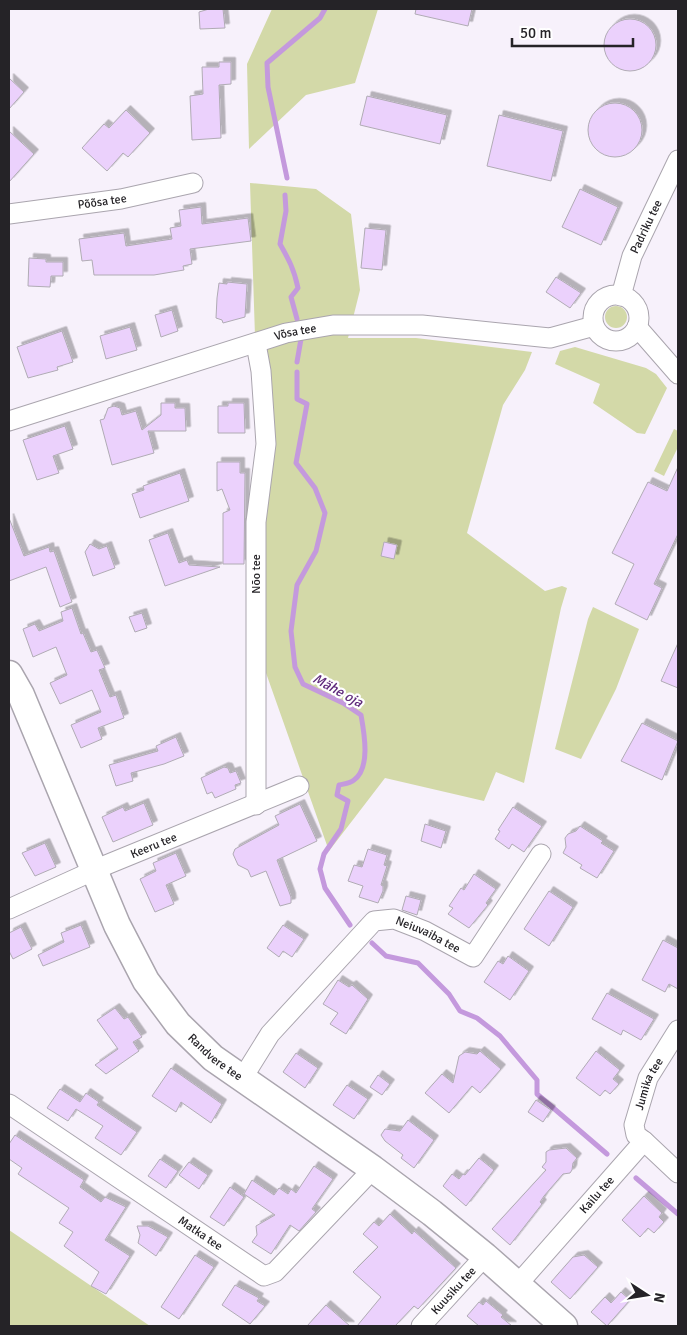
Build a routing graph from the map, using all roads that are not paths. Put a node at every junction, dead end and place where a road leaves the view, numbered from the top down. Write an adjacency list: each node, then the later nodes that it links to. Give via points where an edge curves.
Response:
1 (678, 160): 4 (street, Padriku tee, via 632,256)
2 (193, 183): 3 (street, Põõsa tee, via 121,199)
3 (9, 214)
4 (621, 296): 5 (street, via 610,296 599,302 593,313); 6 (street, via 634,304 639,320)
5 (594, 326): 6 (street, via 602,337 615,342 628,338); 7 (street, Võsa tee, via 550,338 450,326 333,325 286,333)
6 (637, 327): 8 (street)
7 (256, 344): 9 (street, Võsa tee); 12 (street, Nõo tee, via 266,444 256,522)
8 (678, 374)
9 (9, 421)
10 (9, 674): 14 (main road, Randvere tee, via 21,695)
11 (299, 786): 12 (street, Keeru tee)
12 (256, 805): 14 (street, Keeru tee)
13 (541, 854): 17 (street, Neiuvaiba tee, via 473,957 425,931 394,919 374,921 270,1034)
14 (94, 872): 15 (street, Keeru tee); 17 (main road, Randvere tee, via 146,981 178,1024 213,1058)
15 (9, 909)
16 (678, 1030): 19 (street, Jumika tee, via 648,1078 634,1125 636,1135)
17 (242, 1079): 20 (main road, Randvere tee)
18 (9, 1104): 20 (street, Matka tee, via 264,1276 275,1272)
19 (644, 1141): 21 (street); 23 (street, Kailu tee)
20 (373, 1169): 22 (main road, Randvere tee)
21 (678, 1172)
22 (486, 1256): 23 (main road, Randvere tee); 24 (street, Kuusiku tee)
23 (518, 1284): 25 (main road, Randvere tee)
24 (421, 1326)
25 (564, 1326)

